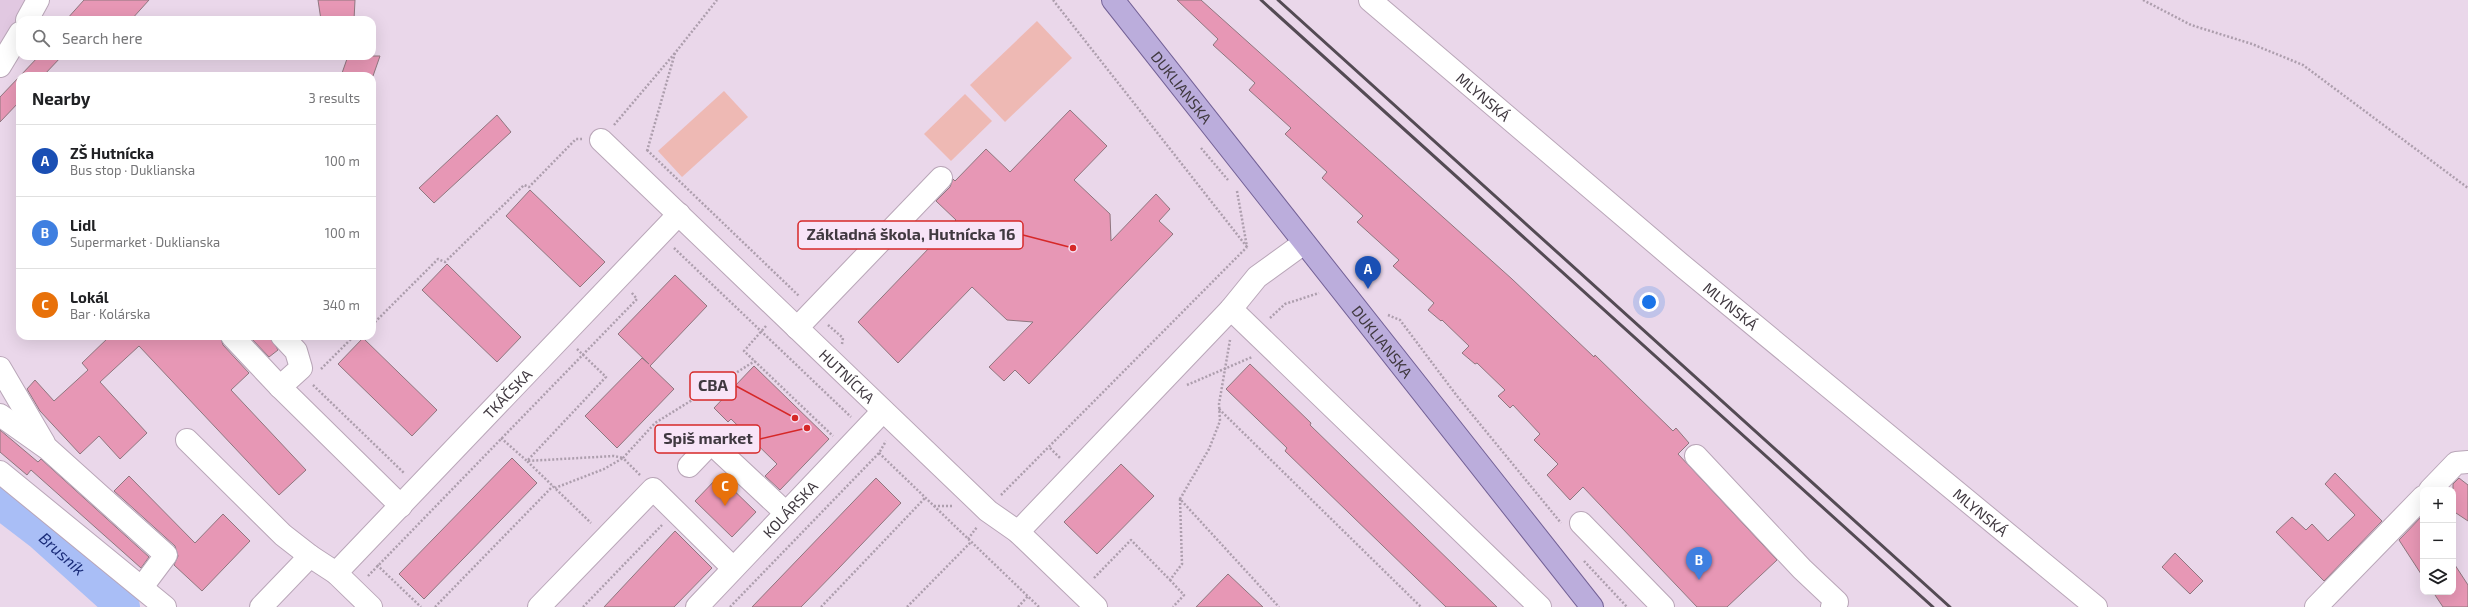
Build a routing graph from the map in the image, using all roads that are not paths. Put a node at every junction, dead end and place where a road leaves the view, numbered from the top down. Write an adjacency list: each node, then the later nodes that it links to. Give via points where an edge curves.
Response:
1 (38, 0): 4 (street)
2 (1113, 0): 10 (main road, DUKLIANSKA)
3 (1370, 0): 45 (street, MLYNSKÁ, via 1692,273)
4 (29, 16)
5 (16, 40): 6 (street)
6 (0, 66)
7 (601, 140): 9 (street, HUTNÍCKA)
8 (942, 178): 12 (street)
9 (679, 214): 12 (street, HUTNÍCKA); 27 (street, TKÁČSKA)
10 (1304, 243): 11 (street, via 1258,276); 42 (main road, DUKLIANSKA)
11 (1231, 309): 30 (street); 41 (street, via 1257,343)
12 (797, 328): 17 (street, HUTNÍCKA)
13 (236, 340): 16 (street)
14 (286, 340): 16 (street, via 296,351 301,368)
15 (0, 368): 20 (street)
16 (280, 387): 27 (street)
17 (883, 411): 28 (street, KOLÁRSKA); 30 (street, HUTNÍCKA, via 988,511)
18 (0, 415): 20 (street)
19 (187, 440): 31 (street, via 283,534)
20 (48, 449): 34 (street, via 166,555)
21 (1696, 456): 44 (street, via 1802,569 1837,602)
22 (2468, 462): 25 (street, via 2456,462)
23 (689, 466): 28 (street, via 711,443)
24 (0, 472): 34 (street)
25 (2433, 487)
26 (2420, 500): 46 (street)
27 (401, 506): 33 (street, TKÁČSKA)
28 (786, 513): 32 (street, KOLÁRSKA)
29 (1572, 524): 43 (street)
30 (1018, 532): 40 (street, HUTNÍCKA)
31 (310, 556): 33 (street); 36 (street)
32 (733, 568): 38 (street, via 654,489); 39 (street, KOLÁRSKA)
33 (336, 574): 37 (street)
34 (142, 587): 35 (street)
35 (165, 607)
36 (261, 607)
37 (371, 607)
38 (539, 607)
39 (697, 607)
40 (1096, 607)
41 (1540, 607)
42 (1592, 607)
43 (1663, 607)
44 (1832, 607)
45 (2096, 607)
46 (2316, 607)

